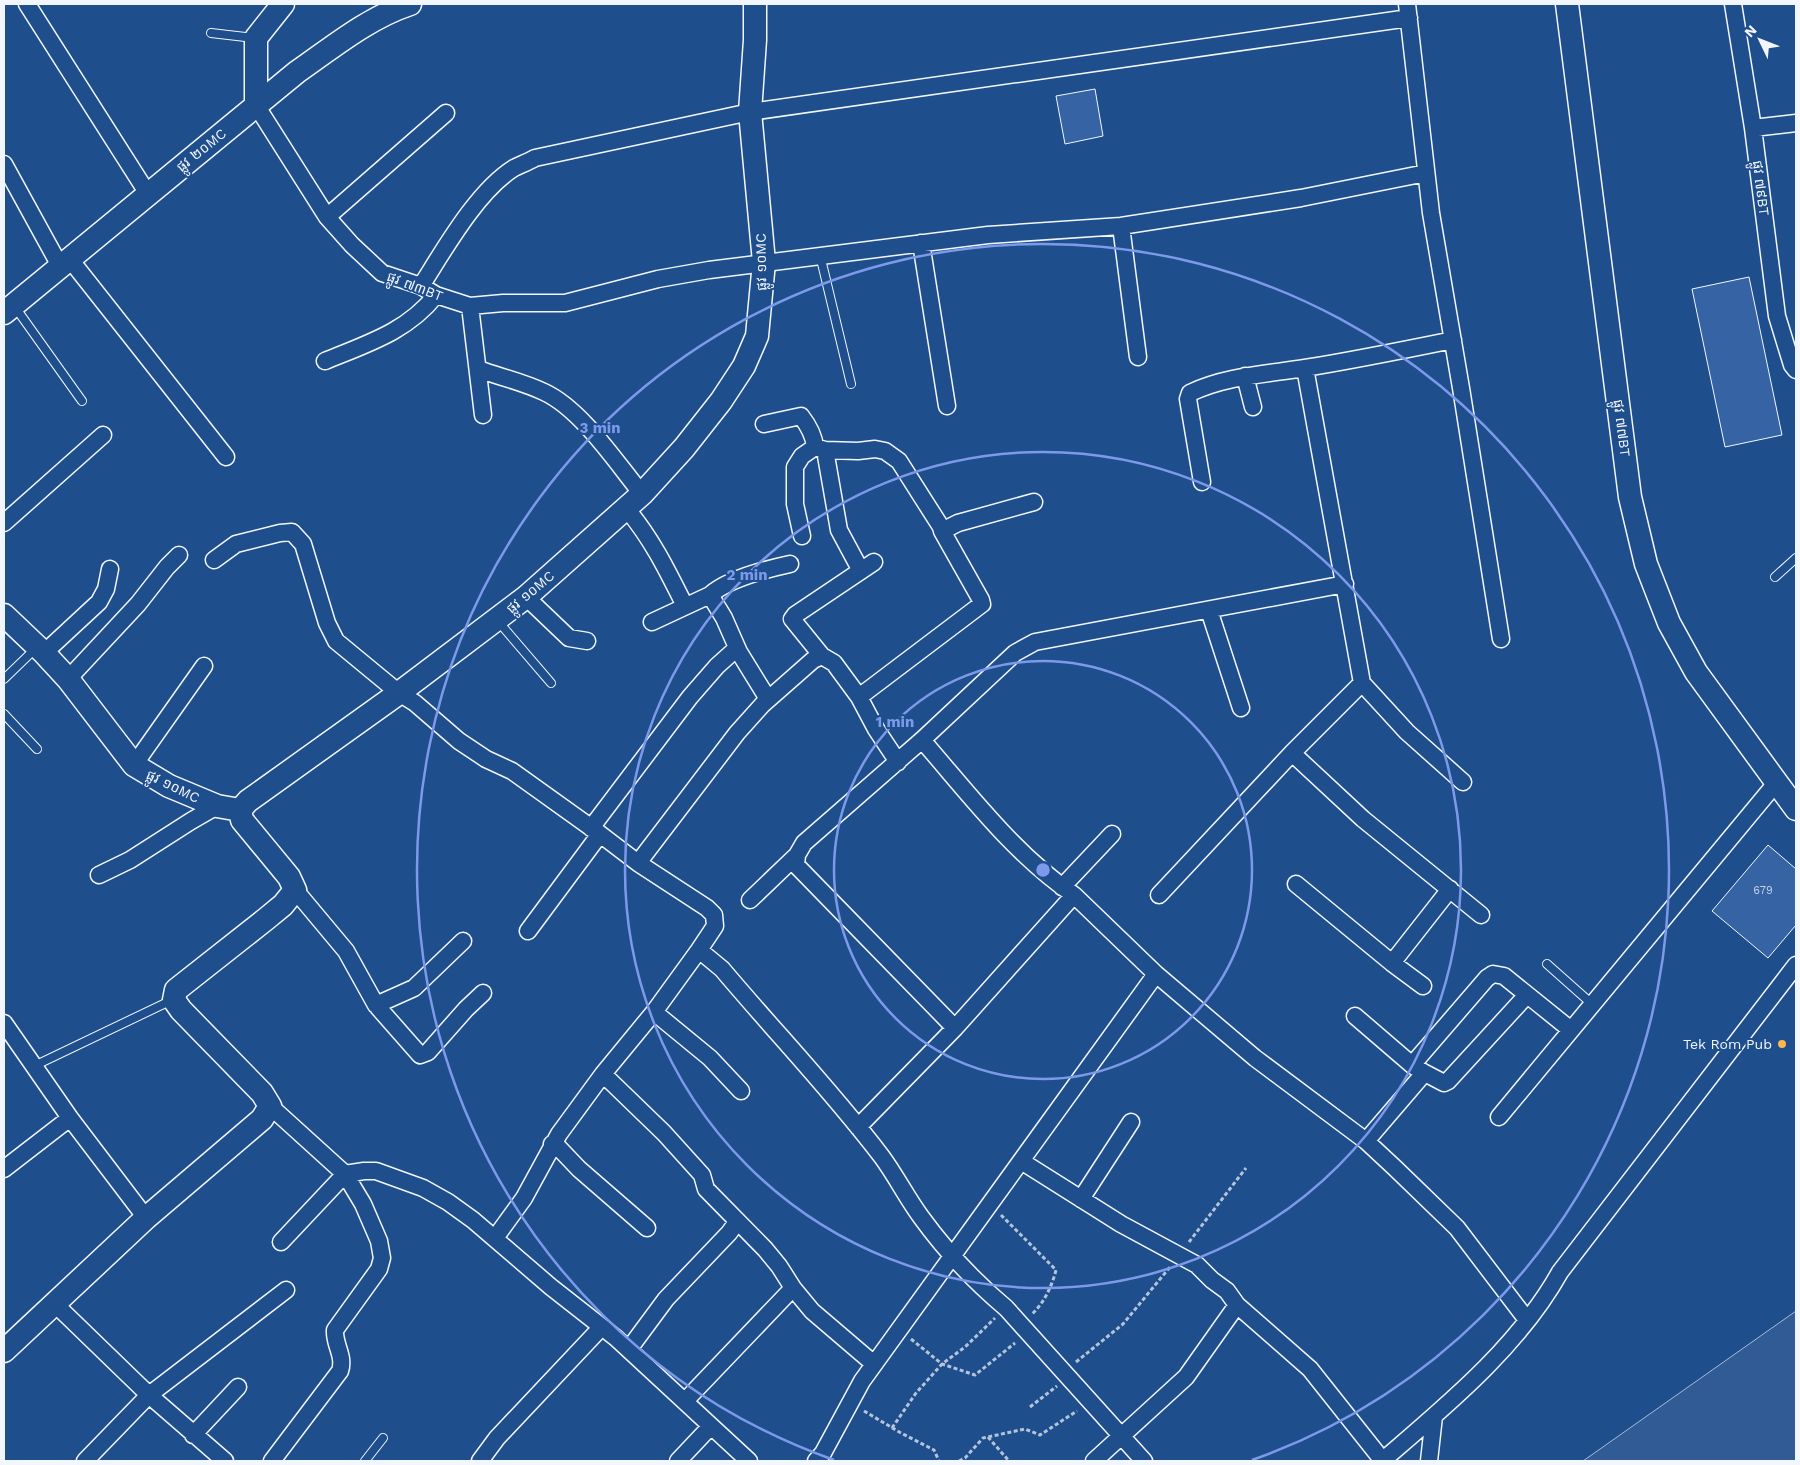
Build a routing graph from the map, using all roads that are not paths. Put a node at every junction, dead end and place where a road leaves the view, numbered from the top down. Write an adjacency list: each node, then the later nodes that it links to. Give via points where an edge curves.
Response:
1 (27, 4): 17 (street)
2 (283, 4): 9 (street)
3 (410, 4): 10 (street, ផ្លូវ ២០MC, via 389,11 348,36)
4 (755, 4): 11 (street, ផ្លូវ ១០MC)
5 (1567, 4): 85 (street, ផ្លូវ ៧៧BT, via 1630,497 1646,564 1669,624 1696,672)
6 (1733, 4): 14 (street, ផ្លូវ ៧៩BT)
7 (1408, 11): 11 (street); 16 (street)
8 (211, 33): 9 (lane)
9 (256, 38): 10 (street)
10 (256, 105): 17 (street, ផ្លូវ ២០MC); 18 (street, ផ្លូវ ៧៣BT)
11 (750, 112): 23 (street, ផ្លូវ ១០MC); 24 (street, via 535,158 513,169 491,188 456,230)
12 (446, 113): 18 (street)
13 (1796, 123): 14 (street)
14 (1753, 128): 33 (street, ផ្លូវ ៧៩BT, via 1777,316)
15 (4, 164): 22 (street)
16 (1426, 173): 19 (street, ផ្លូវ ៧៣BT, via 1301,198); 28 (street)
17 (148, 194): 22 (street, ផ្លូវ ២០MC)
18 (327, 217): 24 (street, ផ្លូវ ៧៣BT, via 382,273)
19 (1121, 226): 20 (street, ផ្លូវ ៧៣BT); 29 (street)
20 (921, 243): 21 (street, ផ្លូវ ៧៣BT); 37 (street)
21 (820, 255): 23 (street, ផ្លូវ ៧៣BT); 35 (lane)
22 (64, 262): 27 (street, ផ្លូវ ២០MC); 43 (street)
23 (764, 262): 26 (street, ផ្លូវ ៧៣BT, via 658,278 565,303); 45 (street, ផ្លូវ ១០MC, via 757,336 744,366 684,448)
24 (421, 286): 25 (street, ផ្លូវ ៧៣BT)
25 (436, 295): 26 (street, ផ្លូវ ៧៣BT); 30 (street, via 396,330 375,342)
26 (470, 306): 32 (street)
27 (9, 310): 36 (lane)
28 (1453, 340): 31 (street); 64 (street)
29 (1138, 357)
30 (325, 361)
31 (1305, 368): 34 (street); 56 (street)
32 (478, 369): 39 (street); 45 (street, via 545,392 570,410 594,434)
33 (1796, 370)
34 (1245, 376): 38 (street); 44 (street, via 1190,394 1188,399)
35 (852, 384)
36 (82, 401)
37 (947, 406)
38 (1253, 407)
39 (483, 415)
40 (764, 424): 42 (street, via 801,416)
41 (103, 435): 47 (street)
42 (820, 449): 48 (street, via 858,451 875,448 885,451 899,461); 49 (street, via 802,456 795,467 795,504); 68 (street, via 839,530 868,566 792,619)
43 (226, 457)
44 (1202, 482)
45 (634, 501): 58 (street, ផ្លូវ ១០MC); 59 (street, via 644,529)
46 (1034, 502): 48 (street, via 958,523)
47 (4, 523)
48 (942, 531): 75 (street, via 982,604)
49 (802, 536)
50 (179, 555): 71 (street)
51 (1796, 558): 55 (lane)
52 (214, 560): 74 (street, via 236,544 292,532 303,544 327,623 336,641)
53 (790, 564): 57 (street, via 765,569 718,588)
54 (110, 569): 67 (street, via 106,590 99,602)
55 (1775, 577)
56 (1345, 584): 60 (street); 73 (street)
57 (710, 595): 59 (street); 66 (street)
58 (526, 597): 62 (street, ផ្លូវ ១០MC); 65 (street, via 569,638)
59 (685, 606): 63 (street)
60 (1209, 610): 77 (street); 79 (street, via 1035,642 1015,653)
61 (4, 615): 67 (street, ផ្លូវ ១០MC)
62 (496, 620): 72 (lane); 74 (street, ផ្លូវ ១០MC)
63 (652, 622)
64 (1500, 639)
65 (587, 640)
66 (737, 648): 76 (street); 89 (street, via 690,697)
67 (40, 650): 70 (lane); 71 (street, ផ្លូវ ១០MC)
68 (822, 656): 75 (street, via 834,663); 76 (street, via 812,660)
69 (204, 666): 83 (street)
70 (4, 678)
71 (68, 678): 83 (street, ផ្លូវ ១០MC)
72 (551, 683)
73 (1362, 683): 81 (street); 84 (street, via 1407,732)
74 (399, 693): 88 (street, ផ្លូវ ១០MC, via 248,801); 89 (street, via 415,702 458,741 512,771)
75 (859, 697): 82 (street)
76 (768, 699): 92 (street, via 737,733)
77 (1241, 708)
78 (4, 714): 80 (lane)
79 (922, 740): 82 (street); 97 (street, via 1010,841)
80 (37, 749)
81 (1292, 753): 95 (street, via 1363,819); 98 (street)
82 (898, 762): 91 (street, via 804,843)
83 (134, 765): 86 (street, ផ្លូវ ១០MC, via 169,786)
84 (1463, 782)
85 (1776, 783): 87 (street, ផ្លូវ ៧៧BT); 112 (street)
86 (217, 806): 88 (street, ផ្លូវ ១០MC); 93 (street, via 130,860)
87 (1796, 809)
88 (240, 810): 96 (street, via 242,820 289,877)
89 (596, 831): 92 (street); 101 (street)
90 (1112, 834): 97 (street)
91 (797, 855): 99 (street); 117 (street, via 796,865 806,876)
92 (638, 863): 103 (street, via 714,915 715,926)
93 (99, 875)
94 (1296, 884): 104 (street)
95 (1450, 889): 100 (street); 104 (street)
96 (294, 890): 111 (street, via 283,905 176,990); 113 (street, via 346,951)
97 (1068, 892): 107 (street); 117 (street)
98 (1159, 895)
99 (750, 900)
100 (1481, 915)
101 (528, 931)
102 (463, 941): 113 (street, via 414,988)
103 (699, 950): 114 (street); 127 (street, via 722,969)
104 (1392, 963): 108 (street)
105 (1548, 964): 112 (lane)
106 (1796, 965): 144 (street, via 1560,1272)
107 (1156, 974): 128 (street, via 1255,1058); 130 (street)
108 (1423, 986)
109 (483, 993): 113 (street, via 428,1052 420,1055)
110 (1527, 995): 118 (street); 120 (street, via 1448,1081 1440,1082); 120 (street, via 1504,976 1493,974 1487,978)
111 (174, 1000): 119 (lane); 123 (street, via 262,1093)
112 (1592, 1004): 118 (street)
113 (376, 1005)
114 (654, 1012): 121 (street); 122 (street, via 710,1058)
115 (1355, 1016): 120 (street)
116 (4, 1023): 119 (street)
117 (955, 1028): 127 (street)
118 (1570, 1030): 125 (street)
119 (34, 1066): 124 (street)
120 (1417, 1069): 128 (street, via 1420,1078)
121 (603, 1074): 129 (street); 135 (street, via 664,1133 702,1175 706,1190)
122 (741, 1091)
123 (270, 1106): 132 (street); 134 (street, via 262,1119)
124 (70, 1118): 131 (street); 134 (street)
125 (1499, 1118)
126 (1131, 1122): 133 (street)
127 (858, 1127): 139 (street, via 922,1219)
128 (1366, 1141): 144 (street, via 1457,1228)
129 (552, 1144): 136 (street); 137 (street, via 524,1198)
130 (1021, 1161): 133 (street); 139 (street)
131 (4, 1169)
132 (345, 1174): 137 (street, via 376,1171 423,1188 448,1202); 138 (street); 159 (street, via 379,1241 381,1264 335,1330 341,1354 340,1371)
133 (1081, 1199): 143 (street, via 1198,1265 1227,1291)
134 (146, 1218): 142 (street)
135 (737, 1222): 140 (street, via 780,1266); 146 (street, via 666,1299)
136 (647, 1228)
137 (495, 1238): 145 (street)
138 (281, 1242)
139 (953, 1256): 148 (street); 155 (street, via 1006,1308)
140 (793, 1288): 148 (street, via 812,1311); 151 (street)
141 (286, 1290): 150 (street)
142 (55, 1304): 147 (street); 150 (street)
143 (1237, 1305): 155 (street, via 1186,1377); 167 (street, via 1310,1368)
144 (1527, 1320): 152 (street, via 1492,1360)
145 (600, 1326): 146 (street); 161 (street, via 497,1438)
146 (629, 1349): 151 (street)
147 (4, 1351)
148 (874, 1364): 164 (street)
149 (238, 1386): 154 (street)
150 (149, 1396): 154 (street); 157 (street)
151 (685, 1401): 153 (street)
152 (1434, 1416): 167 (street); 168 (street)
153 (711, 1426): 162 (street); 163 (street)
154 (193, 1435): 158 (street)
155 (1122, 1437): 165 (street); 166 (street)
156 (383, 1438): 160 (lane)
157 (85, 1461)
158 (224, 1461)
159 (272, 1461)
160 (365, 1461)
161 (480, 1461)
162 (678, 1461)
163 (749, 1461)
164 (816, 1461)
165 (1094, 1461)
166 (1144, 1461)
167 (1383, 1461)
168 (1429, 1461)

